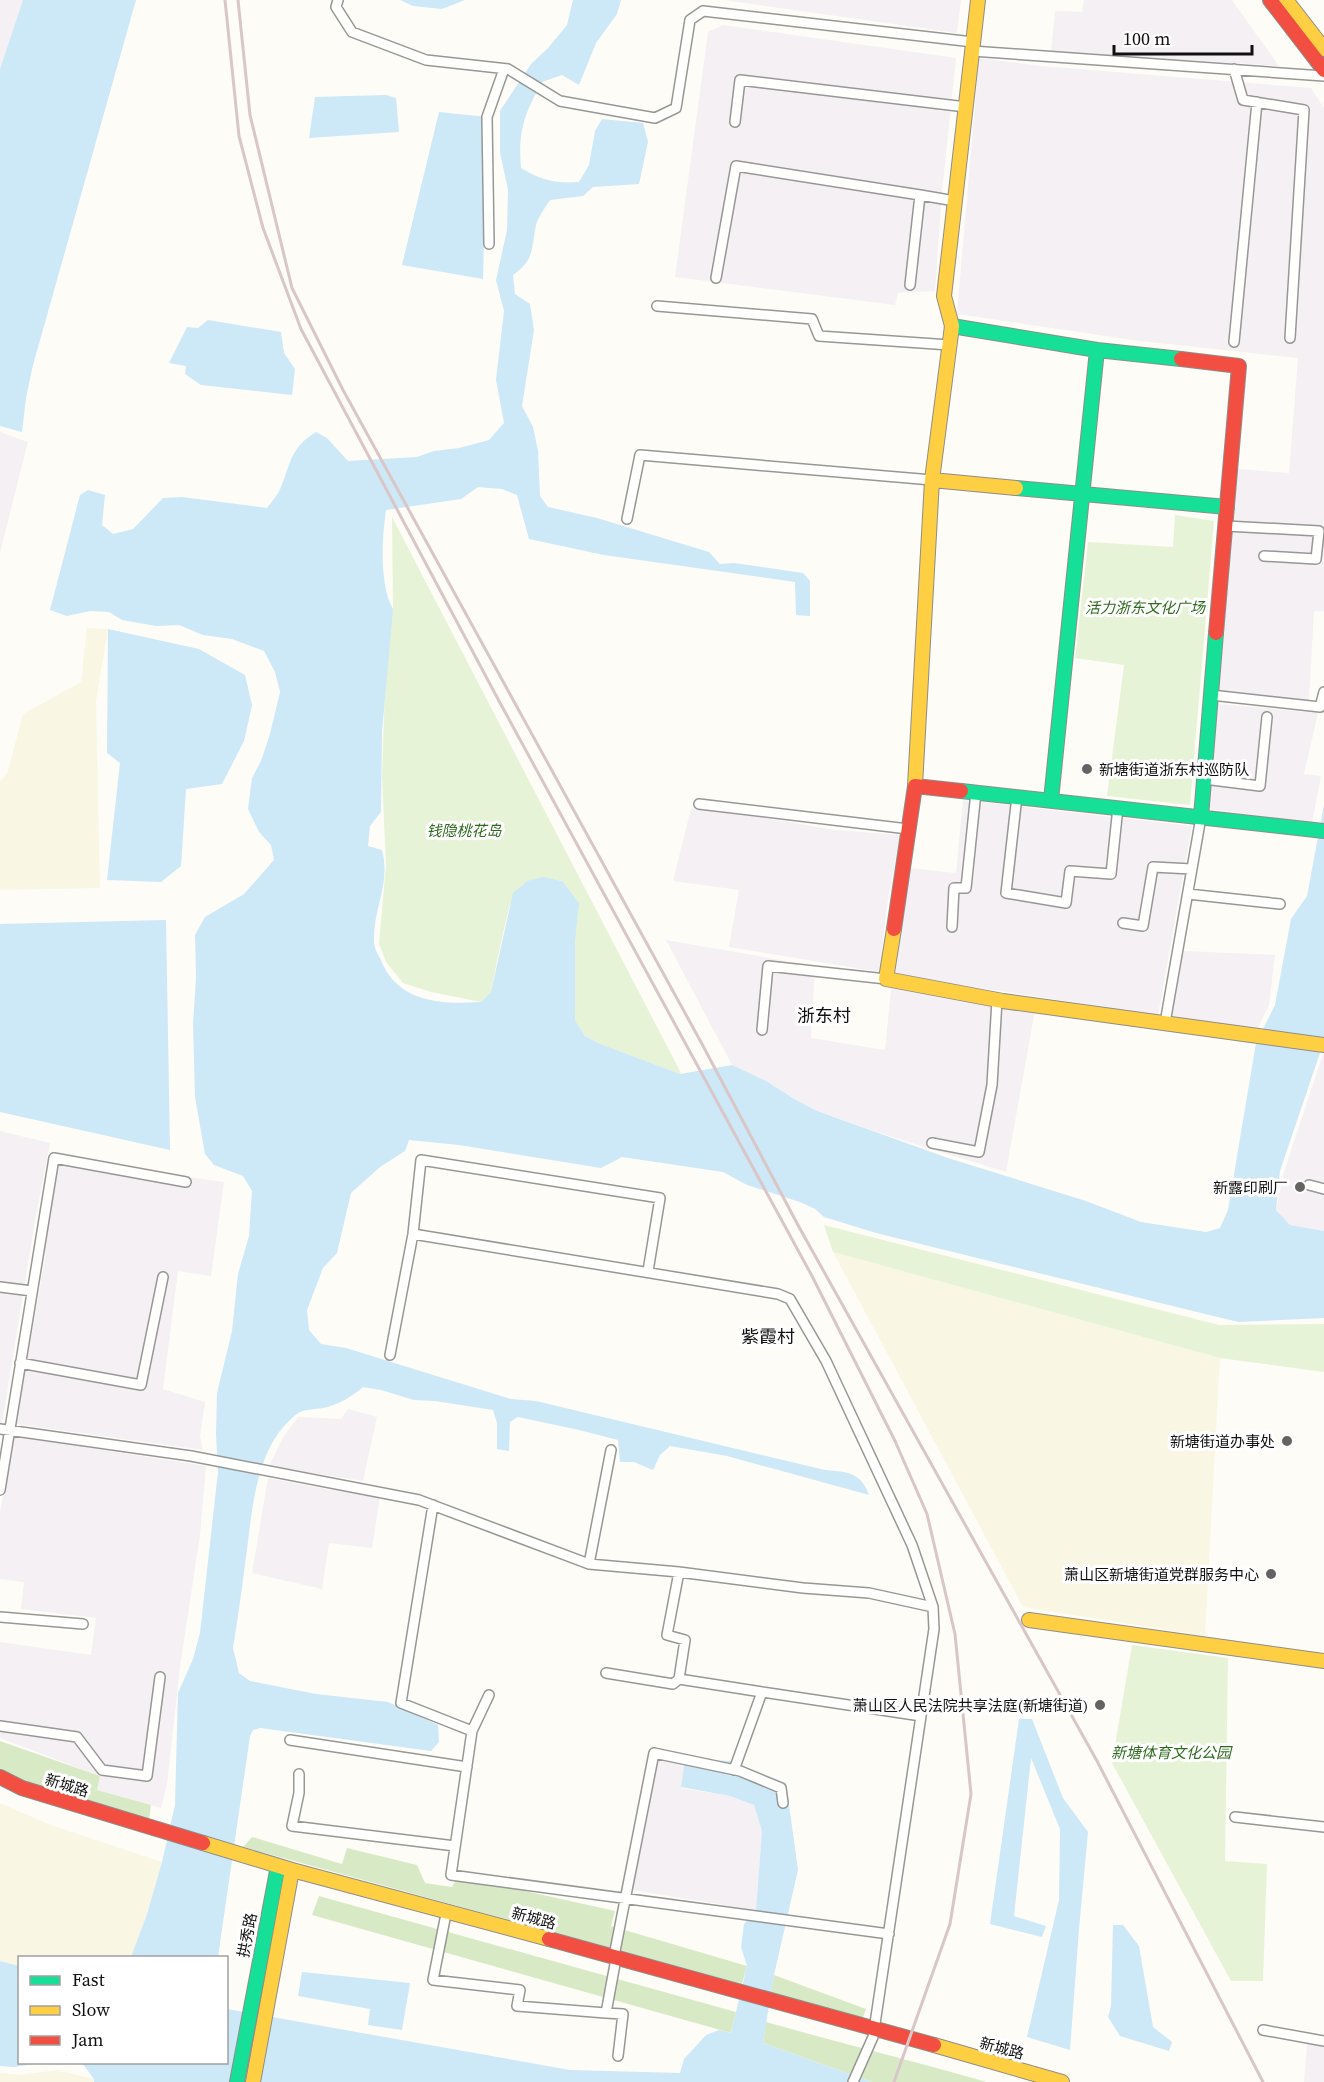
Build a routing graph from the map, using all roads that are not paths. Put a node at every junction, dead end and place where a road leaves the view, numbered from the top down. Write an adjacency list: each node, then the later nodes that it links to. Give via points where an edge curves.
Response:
1 (338, 0): 7 (street, via 336,7 352,32 426,60)
2 (978, 0): 5 (main road)
3 (1270, 0): 9 (main road)
4 (1286, 0): 6 (main road)
5 (973, 46): 7 (street, via 703,11 690,20 676,108 655,118 560,101); 8 (street); 12 (main road)
6 (1324, 49)
7 (504, 69): 16 (street, via 487,117)
8 (1234, 69): 10 (street); 11 (street, via 1243,100)
9 (1324, 70)
10 (1324, 76)
11 (1257, 102): 21 (street, via 1304,110); 22 (street)
12 (966, 107): 13 (street, via 740,80); 15 (main road)
13 (735, 122)
14 (920, 195): 15 (street); 17 (street, via 736,166); 18 (street)
15 (955, 201): 20 (main road, via 944,296)
16 (489, 244)
17 (716, 278)
18 (910, 285)
19 (657, 306): 23 (street, via 812,319 819,336)
20 (952, 326): 23 (main road); 24 (main road)
21 (1290, 338)
22 (1234, 342)
23 (950, 345): 25 (main road)
24 (1097, 350): 26 (main road); 27 (main road, via 1239,366)
25 (932, 480): 26 (main road); 28 (street, via 640,455); 36 (main road)
26 (1082, 494): 27 (main road); 39 (main road)
27 (1227, 507): 29 (main road)
28 (627, 519)
29 (1226, 526): 30 (street, via 1319,531); 33 (main road)
30 (1321, 552): 31 (street, via 1316,559)
31 (1264, 556)
32 (1324, 692): 33 (street, via 1320,707)
33 (1211, 694): 35 (main road)
34 (1267, 717): 35 (street, via 1260,786)
35 (1204, 779): 42 (main road)
36 (915, 786): 37 (main road); 43 (main road)
37 (976, 792): 38 (main road); 49 (street, via 966,888 954,888)
38 (1017, 796): 39 (main road); 41 (street, via 1006,893 1066,903 1070,871 1111,873)
39 (1051, 800): 41 (main road)
40 (699, 804): 43 (street)
41 (1118, 807): 42 (main road)
42 (1201, 817): 44 (main road); 45 (street)
43 (909, 829): 50 (main road)
44 (1324, 831)
45 (1192, 868): 46 (street); 48 (street, via 1153,867 1143,926)
46 (1188, 894): 47 (street); 52 (street)
47 (1280, 904)
48 (1123, 923)
49 (952, 927)
50 (886, 979): 51 (main road); 53 (street, via 768,966)
51 (997, 1000): 52 (main road); 55 (street, via 992,1085 979,1152)
52 (1165, 1023): 54 (main road)
53 (762, 1030)
54 (1324, 1045)
55 (932, 1143)
56 (186, 1182): 63 (street, via 54,1158)
57 (1309, 1185): 58 (street)
58 (1324, 1189)
59 (413, 1234): 60 (street); 60 (street, via 421,1160 660,1198); 64 (street)
60 (648, 1271): 72 (street, via 790,1299 826,1361 912,1545)
61 (163, 1277): 65 (street, via 141,1385)
62 (0, 1287): 63 (street)
63 (32, 1291): 65 (street)
64 (390, 1355)
65 (20, 1363): 66 (street)
66 (5, 1430): 68 (street); 69 (street, via 191,1456)
67 (611, 1450): 70 (street)
68 (0, 1490)
69 (433, 1505): 70 (street); 84 (street, via 402,1702)
70 (589, 1564): 71 (street)
71 (679, 1572): 72 (street, via 869,1593); 79 (street, via 667,1635 685,1640)
72 (933, 1607): 82 (street, via 934,1629)
73 (0, 1617): 75 (street)
74 (1029, 1620): 76 (main road)
75 (83, 1624)
76 (1324, 1660)
77 (606, 1673): 79 (street, via 673,1684)
78 (160, 1677): 83 (street, via 147,1776 102,1770 77,1737)
79 (679, 1679): 80 (street)
80 (762, 1692): 82 (street); 87 (street)
81 (489, 1695): 84 (street)
82 (921, 1716): 99 (street)
83 (0, 1726)
84 (472, 1731): 86 (street)
85 (290, 1740): 86 (street)
86 (467, 1767): 95 (street)
87 (734, 1770): 91 (street, via 781,1788); 97 (street, via 654,1753)
88 (299, 1774): 95 (street, via 292,1826)
89 (0, 1777): 94 (main road, 新城路)
90 (0, 1785): 94 (main road, 新城路, via 19,1795)
91 (783, 1803)
92 (1235, 1816): 93 (street)
93 (1324, 1827)
94 (163, 1836): 96 (main road, 新城路)
95 (455, 1846): 97 (street, via 451,1875)
96 (284, 1872): 98 (main road, 新城路); 100 (main road, 新城路); 106 (main road, 拱秀路, via 252,1997); 107 (main road)
97 (624, 1898): 99 (street); 100 (street)
98 (445, 1919): 100 (main road, 新城路); 101 (street, via 433,1980 520,1990 517,2006)
99 (889, 1934): 103 (street)
100 (615, 1960): 101 (street); 103 (main road, 新城路)
101 (606, 2013): 105 (street, via 623,2014)
102 (1263, 2030): 104 (street)
103 (874, 2033): 108 (street); 109 (main road, 新城路); 110 (main road, 新城路)
104 (1324, 2041)
105 (618, 2056)
106 (237, 2082)
107 (253, 2082)
108 (853, 2082)
109 (1035, 2082)
110 (1062, 2082)

